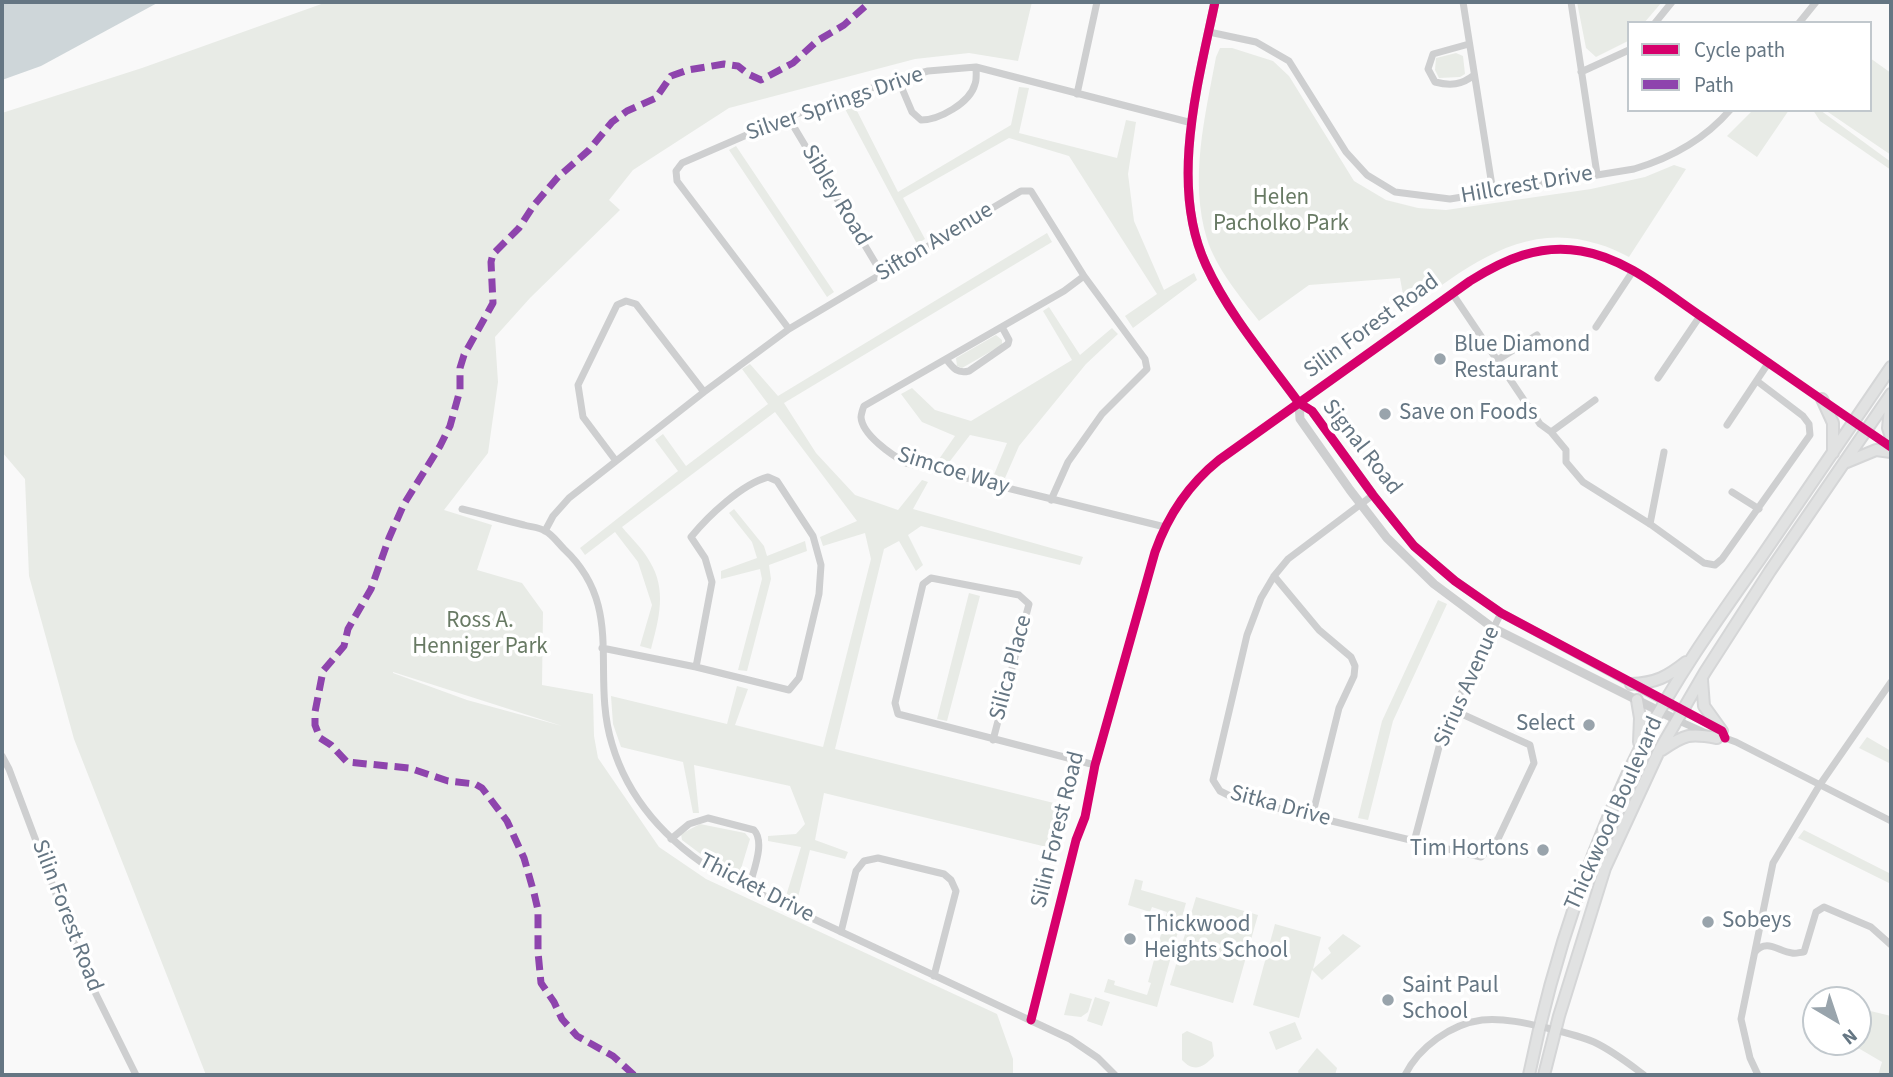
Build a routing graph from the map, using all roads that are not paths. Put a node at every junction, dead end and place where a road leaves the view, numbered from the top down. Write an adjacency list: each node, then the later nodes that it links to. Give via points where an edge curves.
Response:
1 (1097, 2): 16 (street)
2 (1215, 2): 9 (street, Signal Road)
3 (1463, 2): 10 (street)
4 (1571, 2): 13 (street)
5 (1672, 2): 7 (street)
6 (1816, 2): 8 (street)
7 (1657, 21)
8 (1801, 21)
9 (1209, 32): 19 (street, Signal Road); 21 (street, Hillcrest Drive, via 1256,42 1289,61 1346,152 1367,175 1395,192 1450,199)
10 (1469, 44): 14 (street); 14 (street, via 1433,54 1427,69 1435,82 1445,85 1465,82)
11 (1627, 51): 13 (street)
12 (976, 67): 15 (street, Silver Springs Drive); 15 (street, via 975,85 966,100 931,120 921,120 912,111); 16 (street, Silver Springs Drive)
13 (1581, 72): 20 (street)
14 (1474, 75): 21 (street)
15 (898, 79): 18 (street, Silver Springs Drive)
16 (1077, 94): 19 (street, Silver Springs Drive)
17 (1728, 112): 20 (street, Hillcrest Drive, via 1701,137 1671,155 1634,169)
18 (789, 117): 23 (street, Sibley Road); 29 (street, Silver Springs Drive, via 682,163 676,171 677,181)
19 (1192, 123): 41 (street, Signal Road, via 1187,190 1201,253 1217,287)
20 (1597, 173): 21 (street, Hillcrest Drive)
21 (1493, 192)
22 (1633, 271): 25 (street, Silin Forest Road, via 1580,251 1533,251 1508,259); 26 (street, Silin Forest Road); 28 (street)
23 (882, 274): 24 (street, Sifton Avenue, via 1021,191 1031,191); 29 (street, Sifton Avenue)
24 (1084, 276): 27 (street, Simcoe Way); 55 (street, Sifton Avenue, via 1145,359 1147,369 1102,414 1068,462)
25 (1452, 293): 32 (street, Silin Forest Road); 41 (street, Silin Forest Road)
26 (1700, 316): 33 (street, Silin Forest Road); 35 (street)
27 (1002, 327): 31 (street, Simcoe Way); 31 (street, via 1008,344 969,371 954,370)
28 (1596, 327)
29 (789, 329): 37 (street, Sifton Avenue)
30 (1537, 335): 32 (street)
31 (946, 359): 55 (street, Simcoe Way, via 864,405 860,416 865,428 888,453 906,463)
32 (1496, 361): 45 (street, Silin Forest Road, via 1540,424)
33 (1769, 362): 36 (street); 39 (street, Silin Forest Road)
34 (1891, 367): 42 (main road, Thickwood Boulevard)
35 (1658, 379)
36 (1757, 381): 43 (street); 58 (street, Silin Forest Road, via 1810,424 1810,435)
37 (704, 392): 51 (street, Sifton Avenue); 51 (street, via 636,304 626,301 617,305 578,385 583,417)
38 (1891, 397): 44 (main road, Thickwood Boulevard); 46 (main road)
39 (1822, 398): 42 (street, Silin Forest Road); 50 (main road, via 1833,423)
40 (1595, 400): 45 (street)
41 (1299, 403): 54 (street, Signal Road, via 1312,411); 56 (street, Signal Road, via 1300,419); 60 (street, Silin Forest Road, via 1209,468 1187,491)
42 (1855, 421): 44 (street, Silin Forest Road); 50 (main road, Thickwood Boulevard)
43 (1727, 425)
44 (1867, 430): 47 (street, Silin Forest Road); 52 (main road, Thickwood Boulevard)
45 (1551, 432): 59 (street, Silin Forest Road, via 1566,450 1566,462 1583,482)
46 (1891, 437)
47 (1891, 447)
48 (1664, 452): 59 (street)
49 (1891, 452): 52 (main road, via 1873,451)
50 (1833, 454): 62 (main road, Thickwood Boulevard)
51 (616, 461): 61 (street, Sifton Avenue, via 569,498)
52 (1844, 463): 63 (main road, Thickwood Boulevard)
53 (1732, 492): 58 (street)
54 (1373, 495): 56 (street, Sitka Drive); 65 (street, Signal Road, via 1414,546)
55 (1051, 500): 60 (street, Simcoe Way)
56 (1361, 504): 64 (street, Sitka Drive, via 1298,550); 66 (street, Signal Road, via 1409,561)
57 (462, 509): 61 (street, Thicket Drive)
58 (1759, 509): 59 (street, Silin Forest Road, via 1715,565)
59 (1650, 524)
60 (1165, 527): 82 (street, Silin Forest Road)
61 (545, 531): 67 (street, Thicket Drive, via 578,562 596,593)
62 (1771, 542): 63 (main road, via 1766,565); 68 (main road, Thickwood Boulevard)
63 (1770, 571): 70 (main road, Thickwood Boulevard)
64 (1274, 576): 84 (street, via 1355,666 1339,708); 84 (street, Sitka Drive, via 1251,621 1213,780 1220,791 1232,797)
65 (1501, 612): 66 (street, Sirius Avenue); 72 (street, Signal Road)
66 (1493, 628): 73 (street, Signal Road); 75 (street, Sirius Avenue)
67 (602, 649): 69 (street); 86 (street, Thicket Drive, via 603,702 612,746 634,792)
68 (1694, 656): 72 (main road, via 1668,675); 74 (main road, Thickwood Boulevard)
69 (696, 667): 69 (street, via 789,691 799,678 819,594 821,565 813,536 777,481 768,477 757,480 705,520 691,537 705,558 712,582)
70 (1702, 677): 76 (main road, Thickwood Boulevard); 77 (main road, via 1704,706)
71 (1891, 682): 83 (street)
72 (1631, 684): 74 (street, Signal Road)
73 (1637, 700): 74 (street, Signal Road); 81 (main road, via 1641,733)
74 (1662, 707): 76 (street, Signal Road); 81 (main road, Thickwood Boulevard)
75 (1453, 710): 87 (street, Sirius Avenue, via 1444,728); 87 (street, Sitka Drive, via 1530,745 1534,762 1499,839 1481,857)
76 (1679, 716): 77 (street); 79 (main road, Thickwood Boulevard)
77 (1722, 736): 79 (main road, via 1693,734); 83 (street)
78 (993, 740): 78 (street, Silica Place, via 1030,604 1019,595 931,578 923,584 895,704 898,714); 82 (street, Silica Place)
79 (1659, 751): 95 (main road, Thickwood Boulevard, via 1605,868)
80 (2, 756): 96 (street, Silin Forest Road, via 86,974)
81 (1637, 756): 94 (main road, Thickwood Boulevard, via 1570,913)
82 (1095, 765): 93 (street, Silin Forest Road)
83 (1819, 786): 85 (street); 91 (street, via 1773,863)
84 (1312, 817): 87 (street, Sitka Drive)
85 (1891, 821)
86 (671, 839): 88 (street, Thicket Drive, via 692,858); 88 (street, via 689,824 708,818 754,830 760,841)
87 (1414, 842)
88 (749, 889): 89 (street, Thicket Drive)
89 (841, 932): 92 (street, Thicket Drive); 92 (street, via 856,871 864,861 878,858 944,874 953,883 955,895)
90 (1891, 945): 91 (street, via 1871,927 1824,907 1816,912 1804,952 1769,945)
91 (1753, 955): 102 (street, via 1741,1019)
92 (934, 976): 93 (street, Thicket Drive)
93 (1031, 1020): 97 (street, Thicket Drive, via 1079,1044)
94 (1538, 1026): 95 (street); 98 (street, via 1501,1020 1470,1023 1434,1041); 99 (main road, Thickwood Boulevard)
95 (1556, 1031): 100 (main road, Thickwood Boulevard); 101 (street, via 1592,1042)
96 (136, 1075)
97 (1115, 1075)
98 (1405, 1075)
99 (1529, 1075)
100 (1544, 1075)
101 (1644, 1075)
102 (1758, 1075)

